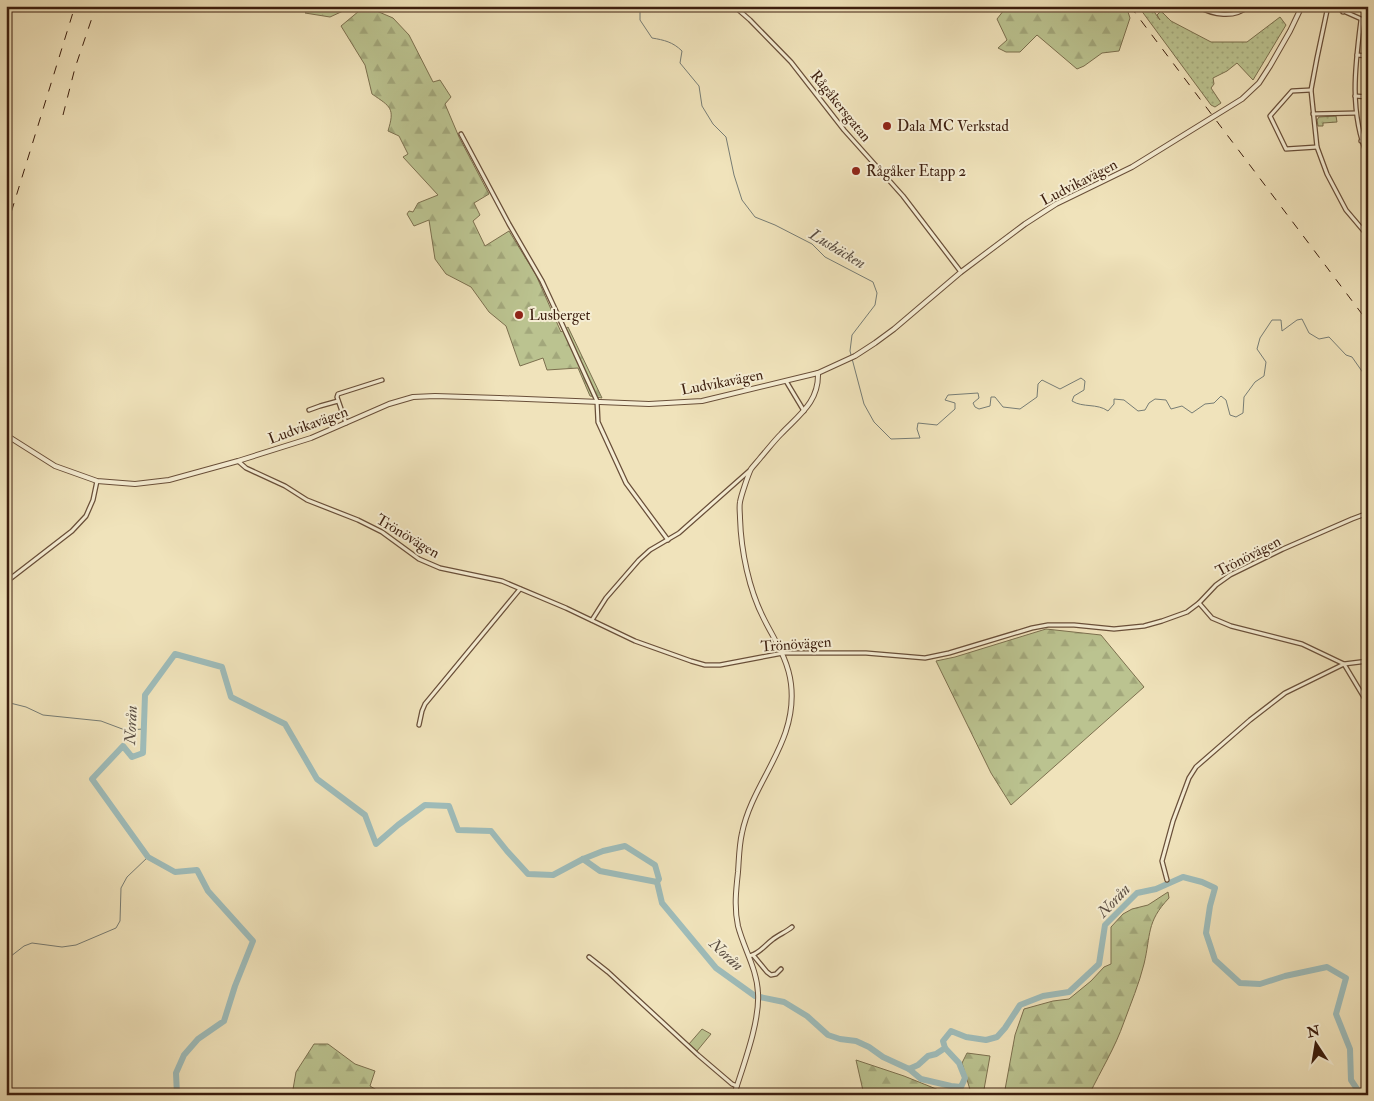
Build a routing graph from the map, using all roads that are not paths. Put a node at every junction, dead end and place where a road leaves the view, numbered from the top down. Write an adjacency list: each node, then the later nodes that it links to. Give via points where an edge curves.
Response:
1 (734, 6): 24 (street, Rågåkersgatan, via 791,62)
2 (1197, 6): 3 (street, via 1228,15)
3 (1249, 6)
4 (1302, 6): 24 (street, Ludvikavägen, via 1270,66 1259,83 1242,99 1132,167 1056,204)
5 (1328, 6): 13 (street)
6 (1332, 6): 8 (street)
7 (1345, 6): 8 (street)
8 (1343, 12): 9 (street)
9 (1361, 20): 10 (street); 11 (street)
10 (1368, 22)
11 (1356, 55): 12 (street); 14 (street)
12 (1368, 56)
13 (1311, 90): 17 (street); 21 (street, via 1292,91 1270,116 1286,149)
14 (1355, 96): 15 (street); 16 (street)
15 (1368, 97)
16 (1356, 113): 17 (street); 19 (street)
17 (1313, 114): 21 (street)
18 (461, 134): 29 (street, via 542,281)
19 (1361, 141): 20 (street); 22 (street)
20 (1368, 141)
21 (1318, 147): 23 (street, via 1326,174 1346,210)
22 (1368, 157)
23 (1368, 236)
24 (962, 272): 25 (street, Ludvikavägen, via 894,329 855,356)
25 (818, 373): 27 (street, Ludvikavägen); 31 (street, via 814,394)
26 (382, 380): 28 (street, via 341,392 337,395)
27 (786, 381): 29 (street, Ludvikavägen, via 702,401); 31 (street)
28 (338, 401): 30 (street); 32 (street)
29 (597, 402): 32 (street, Ludvikavägen, via 418,397 389,404); 38 (street, via 598,422 626,483)
30 (309, 410)
31 (804, 412): 35 (street)
32 (346, 424): 34 (street, Ludvikavägen)
33 (6, 435): 36 (street, Ludvikavägen, via 55,466)
34 (238, 461): 36 (street, Ludvikavägen, via 169,480 135,484); 40 (street, Trönövägen, via 307,500 382,532 426,562 502,581)
35 (751, 470): 38 (street); 43 (street, via 740,503 740,532 750,584 763,618)
36 (97, 480): 39 (street, via 86,516 72,531)
37 (1368, 513): 41 (street, Trönövägen, via 1236,572 1216,585)
38 (668, 540): 42 (street, via 639,560 606,598)
39 (6, 582)
40 (520, 589): 42 (street, Trönövägen); 47 (street, via 425,704)
41 (1199, 603): 43 (street, Trönövägen, via 1180,615 1144,626 1114,630 1074,624 1048,625 932,657); 45 (street, via 1212,618 1302,644)
42 (592, 620): 43 (street, Trönövägen, via 635,641 705,664 720,665)
43 (783, 653): 50 (street, via 791,683 789,718 779,751 748,813 740,848 735,908 740,931)
44 (1368, 661): 45 (street)
45 (1344, 664): 46 (street); 48 (street, via 1285,693 1196,767 1185,787 1162,861)
46 (1368, 704)
47 (419, 725)
48 (1168, 880)
49 (792, 927): 50 (street)
50 (751, 956): 52 (street, via 771,975); 53 (street, via 758,988 757,1008)
51 (589, 957): 53 (street)
52 (781, 969)
53 (737, 1086): 54 (street)
54 (734, 1095)

